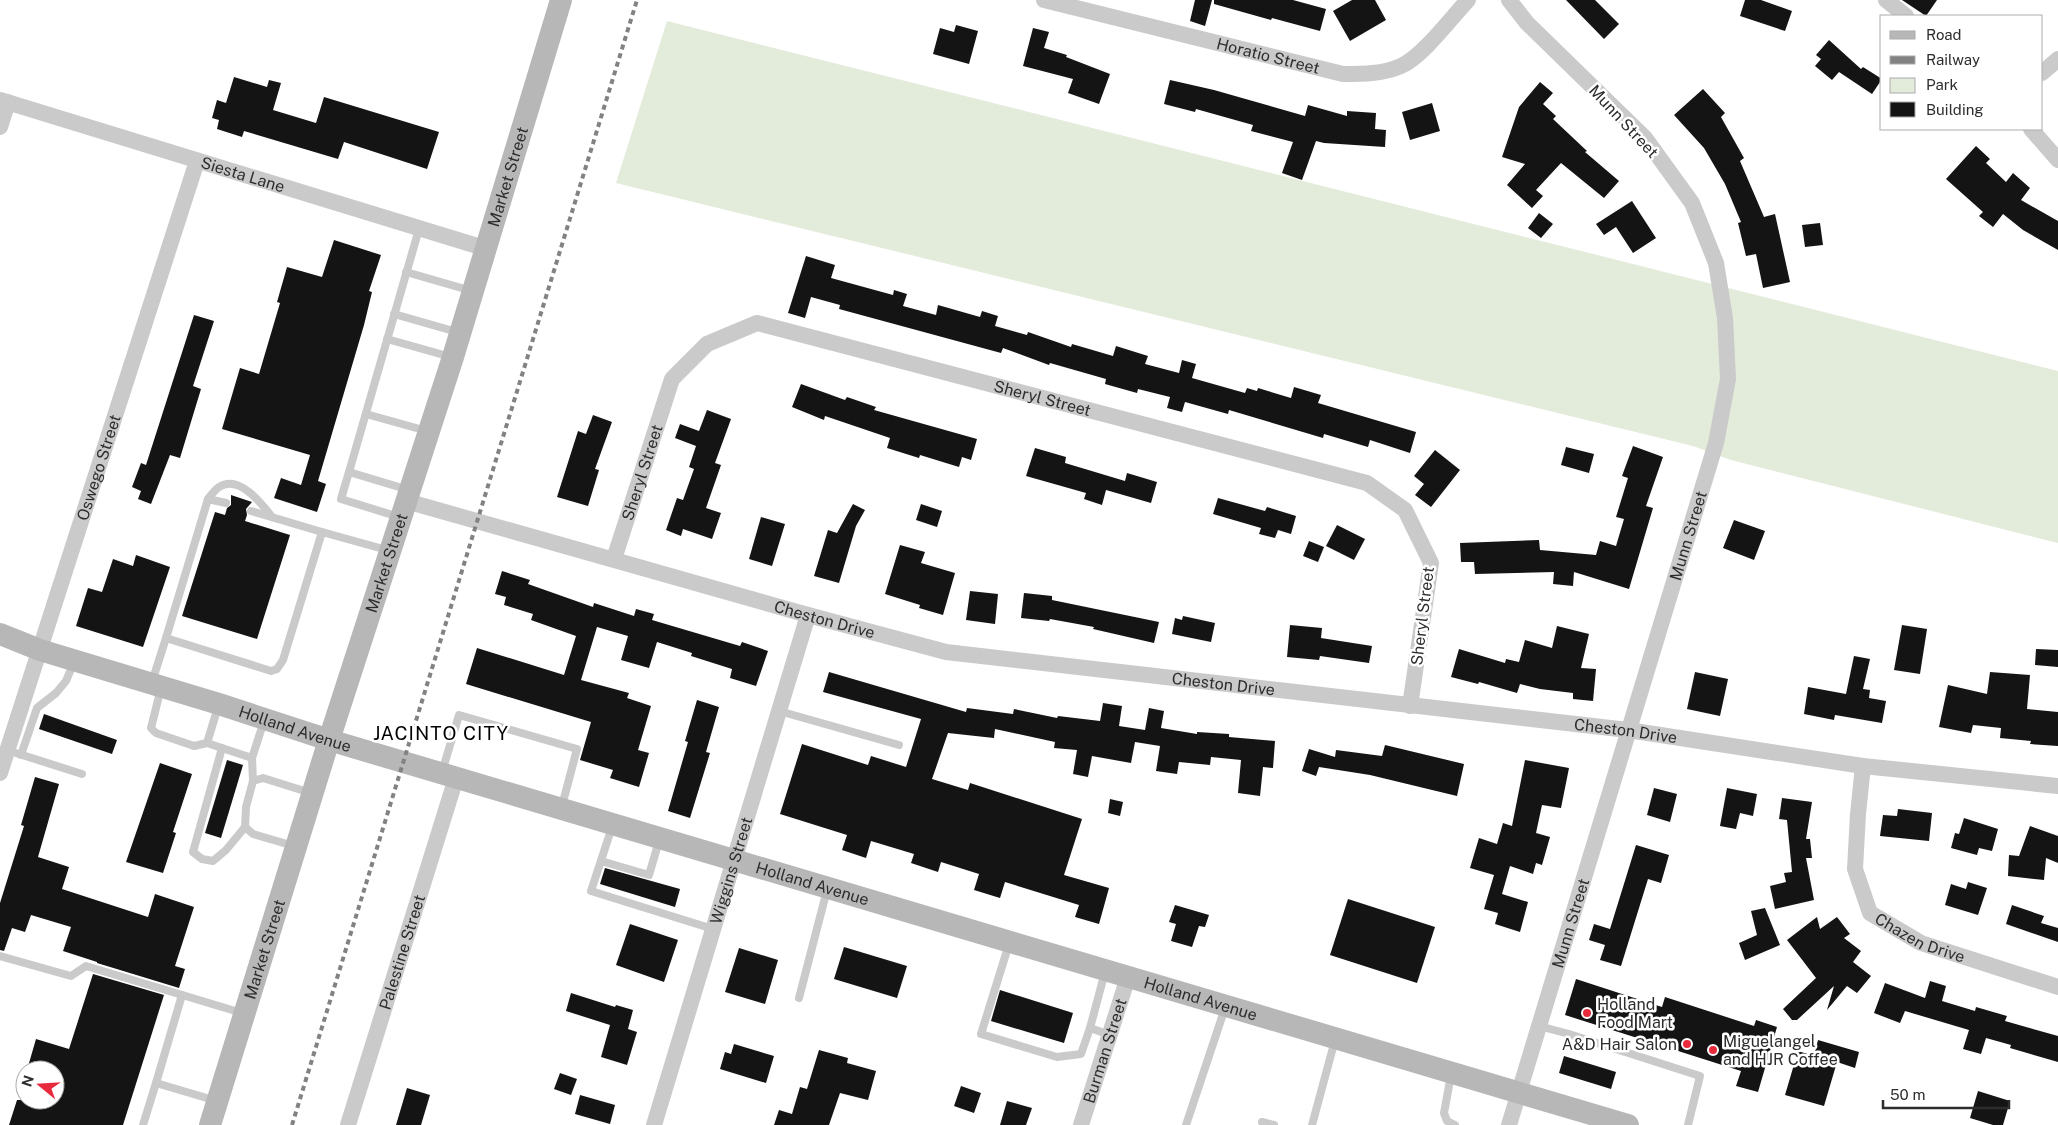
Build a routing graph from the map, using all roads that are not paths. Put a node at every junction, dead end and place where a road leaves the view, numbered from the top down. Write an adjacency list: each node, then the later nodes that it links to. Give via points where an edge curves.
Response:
1 (561, 0): 15 (main road, Market Street)
2 (1044, 0): 3 (street, Horatio Street, via 1343,74 1372,74 1402,65 1427,45)
3 (1468, 0)
4 (1509, 0): 43 (street, Munn Street, via 1527,23 1645,138 1692,203 1716,263 1725,318 1728,379 1716,444)
5 (1886, 0): 6 (street)
6 (1905, 15)
7 (2058, 59): 8 (street)
8 (2043, 72)
9 (4, 101): 10 (street); 13 (street, Siesta Lane)
10 (0, 127)
11 (2032, 130): 12 (street)
12 (2058, 160)
13 (197, 161): 14 (street, Siesta Lane); 36 (street, Oswego Street)
14 (419, 229): 15 (street, Siesta Lane); 16 (lane)
15 (484, 248): 17 (main road, Market Street)
16 (406, 272): 17 (lane); 18 (lane)
17 (472, 291): 19 (main road, Market Street)
18 (394, 314): 19 (lane); 20 (lane)
19 (460, 333): 21 (main road, Market Street)
20 (387, 339): 21 (lane); 22 (lane)
21 (452, 358): 23 (main road, Market Street)
22 (366, 414): 23 (lane); 24 (lane)
23 (428, 431): 27 (main road, Market Street)
24 (349, 472): 27 (lane); 27 (lane, via 341,499)
25 (208, 499): 26 (lane); 29 (lane, via 224,485 236,486 257,498); 35 (lane)
26 (226, 503)
27 (405, 503): 31 (main road, Market Street); 32 (street, Cheston Drive)
28 (251, 511): 29 (lane)
29 (272, 517): 30 (lane)
30 (322, 532): 31 (lane); 35 (lane, via 283,660 277,669 272,671)
31 (390, 551): 44 (main road, Market Street)
32 (614, 558): 33 (street, Cheston Drive); 40 (street, Sheryl Street, via 672,379 707,344 757,323 1367,483 1405,510 1431,563)
33 (808, 615): 40 (street, Cheston Drive, via 946,652); 41 (street, Wiggins Street)
34 (0, 634): 36 (main road, Holland Avenue)
35 (166, 638): 38 (lane)
36 (40, 650): 37 (main road, Holland Avenue); 48 (street, Oswego Street)
37 (74, 660): 38 (main road, Holland Avenue); 48 (lane, via 66,681 56,694 37,708)
38 (157, 685): 39 (main road, Holland Avenue); 45 (lane, via 151,728 156,733 194,746)
39 (219, 704): 42 (main road, Holland Avenue); 45 (lane)
40 (1410, 706): 43 (street, Cheston Drive)
41 (779, 710): 46 (lane); 62 (street, Wiggins Street)
42 (265, 719): 44 (main road, Holland Avenue); 49 (lane)
43 (1628, 730): 50 (street, Cheston Drive); 75 (street, Munn Street)
44 (329, 740): 53 (main road, Holland Avenue); 56 (main road, Market Street)
45 (207, 743): 47 (lane)
46 (899, 745)
47 (222, 748): 49 (lane); 59 (lane, via 193,852 202,859 213,861)
48 (14, 752): 51 (street, Oswego Street); 52 (lane)
49 (252, 758): 54 (lane)
50 (1863, 766): 55 (street, Cheston Drive); 70 (street, Chazen Drive, via 1855,869 1870,913 1921,943)
51 (0, 773)
52 (82, 774)
53 (448, 776): 57 (main road, Holland Avenue); 57 (lane, via 459,715 577,749); 87 (street, Palestine Street)
54 (253, 781): 56 (lane, via 262,778); 59 (lane)
55 (2058, 786)
56 (312, 793): 61 (main road, Market Street)
57 (561, 809): 58 (main road, Holland Avenue)
58 (613, 824): 60 (main road, Holland Avenue); 63 (lane)
59 (245, 827): 61 (lane, via 253,834)
60 (660, 838): 62 (main road, Holland Avenue); 63 (lane, via 649,875)
61 (296, 846): 74 (main road, Market Street)
62 (734, 860): 64 (main road, Holland Avenue); 65 (street, Wiggins Street)
63 (601, 861): 65 (lane, via 591,891)
64 (828, 888): 66 (main road, Holland Avenue); 72 (lane)
65 (713, 929): 88 (street, Wiggins Street)
66 (1009, 942): 68 (main road, Holland Avenue); 76 (lane, via 981,1034 1058,1057 1081,1054)
67 (0, 956): 71 (lane, via 71,976 86,966)
68 (1106, 970): 69 (main road, Holland Avenue); 76 (lane)
69 (1128, 977): 73 (main road, Holland Avenue); 77 (street, Burman Street)
70 (2058, 987)
71 (182, 995): 74 (lane); 80 (lane)
72 (799, 998)
73 (1225, 1006): 78 (main road, Holland Avenue); 90 (lane)
74 (245, 1014): 82 (main road, Market Street)
75 (1539, 1026): 81 (street, Munn Street); 95 (lane, via 1700,1076)
76 (1090, 1028): 77 (lane)
77 (1110, 1035): 89 (street, Burman Street)
78 (1336, 1038): 79 (main road, Holland Avenue); 92 (lane)
79 (1452, 1073): 81 (main road, Holland Avenue); 93 (lane, via 1444,1113 1447,1121)
80 (156, 1082): 82 (lane); 85 (lane)
81 (1519, 1092): 84 (main road, Holland Avenue); 94 (street, Munn Street)
82 (217, 1102): 86 (main road, Market Street)
83 (1262, 1122): 91 (lane)
84 (1614, 1123)
85 (143, 1125)
86 (210, 1125)
87 (348, 1125)
88 (654, 1125)
89 (1081, 1125)
90 (1186, 1125)
91 (1274, 1125)
92 (1312, 1125)
93 (1455, 1125)
94 (1509, 1125)
95 (1688, 1125)

